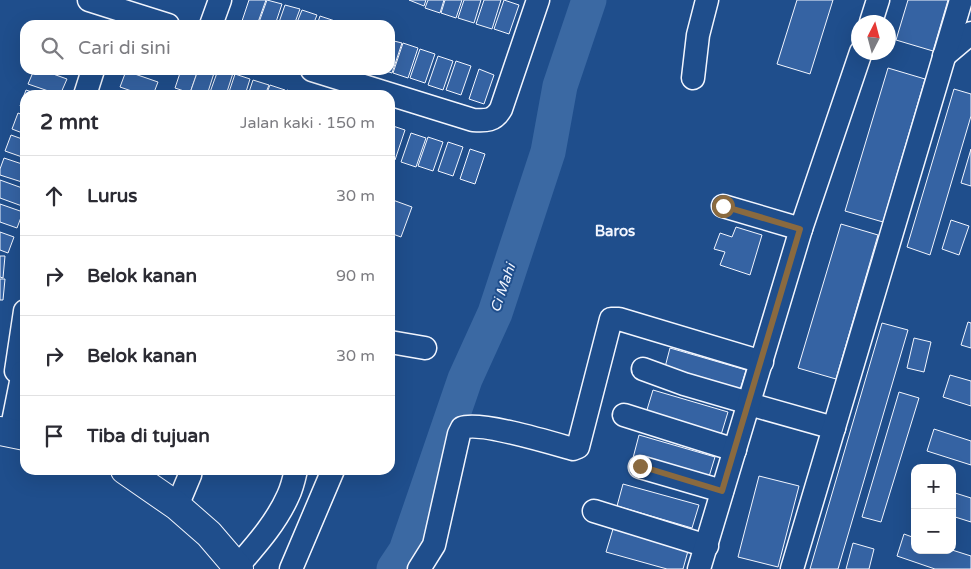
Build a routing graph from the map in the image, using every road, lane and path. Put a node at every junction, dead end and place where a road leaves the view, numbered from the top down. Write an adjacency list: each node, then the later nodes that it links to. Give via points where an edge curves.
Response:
1 (89, 0): 8 (street)
2 (220, 0): 10 (street)
3 (538, 0): 19 (street, via 497,116 487,121 473,120)
4 (707, 0): 16 (street, via 698,35)
5 (878, 0): 7 (street)
6 (961, 0): 12 (street)
7 (873, 15)
8 (111, 16): 9 (street)
9 (136, 20)
10 (213, 20)
11 (971, 33): 12 (street)
12 (944, 56): 30 (street)
13 (857, 60): 21 (street)
14 (91, 75): 17 (street)
15 (328, 75): 18 (street)
16 (693, 78)
17 (87, 90)
18 (376, 90)
19 (395, 96)
20 (723, 206): 21 (street)
21 (800, 229): 25 (street)
22 (395, 343): 24 (street)
23 (20, 344): 27 (street)
24 (425, 348)
25 (762, 362): 28 (street); 44 (street, via 611,319 578,447 573,449 499,430 472,426 462,428 434,545)
26 (643, 369): 28 (street)
27 (16, 371): 31 (street)
28 (749, 403): 30 (street); 32 (street)
29 (624, 415): 32 (street)
30 (834, 428): 46 (street)
31 (12, 433)
32 (735, 450): 38 (street)
33 (640, 466): 38 (street)
34 (133, 475): 39 (main road)
35 (190, 475): 39 (street)
36 (294, 475): 42 (street, via 279,513)
37 (331, 475): 43 (street)
38 (722, 491): 41 (street)
39 (177, 506): 42 (main road, via 209,534)
40 (594, 511): 41 (street)
41 (707, 546): 45 (street)
42 (238, 568)
43 (291, 569)
44 (419, 569)
45 (699, 569)
46 (792, 569)

